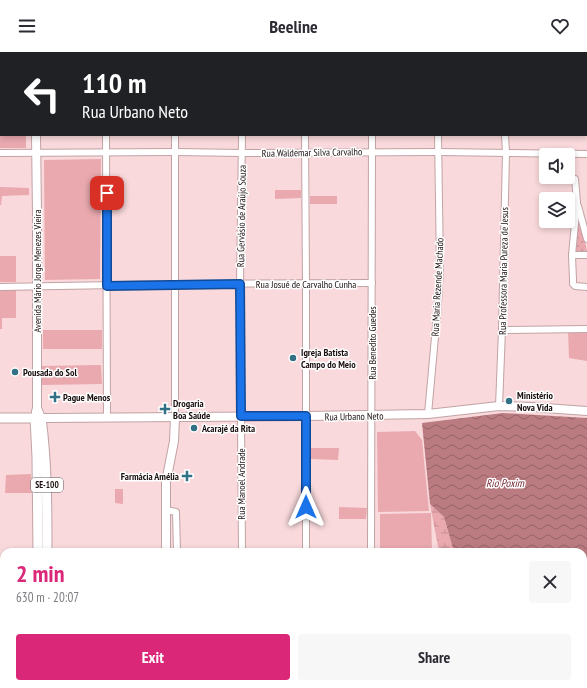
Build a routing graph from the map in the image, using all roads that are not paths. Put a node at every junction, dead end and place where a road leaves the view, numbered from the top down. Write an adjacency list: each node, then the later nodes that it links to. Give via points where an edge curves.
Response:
1 (36, 136): 14 (street, Avenida Mário Jorge Menezes Vieira)
2 (106, 136): 9 (street)
3 (176, 136): 10 (street)
4 (242, 136): 15 (street, Rua Gervásio de Araújo Souza)
5 (305, 136): 16 (street)
6 (372, 136): 11 (street, Rua Benedito Guedes)
7 (438, 136): 12 (street, Rua Maria Rezende Machado)
8 (505, 136): 17 (street, Rua Professora Maria Pureza de Jesus)
9 (106, 152): 10 (street, Rua Waldemar Silva Carvalho); 14 (street, Rua Waldemar Silva Carvalho); 29 (street)
10 (176, 152): 15 (street, Rua Waldemar Silva Carvalho); 25 (street)
11 (372, 152): 12 (street, Rua Waldemar Silva Carvalho); 16 (street, Rua Waldemar Silva Carvalho); 24 (street, Rua Benedito Guedes)
12 (438, 152): 17 (street, Rua Waldemar Silva Carvalho); 36 (street, Rua Maria Rezende Machado, via 440,268)
13 (0, 153): 14 (street, Rua Waldemar Silva Carvalho)
14 (36, 153): 28 (street, Avenida Mário Jorge Menezes Vieira)
15 (242, 153): 16 (street, Rua Waldemar Silva Carvalho); 26 (street, Rua Gervásio de Araújo Souza)
16 (305, 153): 27 (street)
17 (506, 153): 18 (street, Rua Waldemar Silva Carvalho); 33 (street, Rua Professora Maria Pureza de Jesus)
18 (587, 154)
19 (575, 179): 20 (street)
20 (577, 202): 21 (street); 23 (street)
21 (587, 239)
22 (587, 255): 23 (street)
23 (572, 256): 31 (street, via 573,284)
24 (372, 283): 27 (street, Rua Josué de Carvalho Cunha); 39 (street, Rua Benedito Guedes)
25 (175, 284): 26 (street, Rua Josué de Carvalho Cunha); 29 (street, Rua Josué de Carvalho Cunha); 40 (street)
26 (240, 284): 27 (street, Rua Josué de Carvalho Cunha); 37 (street, Rua Gervásio de Araújo Souza)
27 (306, 284): 38 (street)
28 (37, 286): 29 (street, Rua Josué de Carvalho Cunha); 30 (street, Rua Josué de Carvalho Cunha); 42 (street, Avenida Mário Jorge Menezes Vieira)
29 (107, 286): 43 (street)
30 (0, 287)
31 (587, 287)
32 (587, 329): 33 (street)
33 (502, 330): 34 (street, Rua Professora Maria Pureza de Jesus)
34 (499, 406): 35 (street, Rua Urbano Neto); 36 (street, Rua Urbano Neto)
35 (587, 411)
36 (428, 414): 39 (street, Rua Urbano Neto)
37 (241, 416): 38 (street, Rua Urbano Neto); 40 (street, Rua Urbano Neto); 49 (street, Rua Manoel Andrade)
38 (306, 416): 39 (street, Rua Urbano Neto); 50 (street)
39 (372, 416): 51 (street, Rua Benedito Guedes)
40 (174, 417): 43 (street, Rua Urbano Neto); 44 (street, via 174,441 166,482)
41 (0, 418): 42 (main road, Rua Urbano Neto)
42 (38, 418): 43 (street, Rua Urbano Neto); 45 (main road, Avenida Mário Jorge Menezes Vieira / SE-100); 46 (main road, Avenida Mário Jorge Menezes Vieira / SE-100, via 43,430 47,481)
43 (107, 418)
44 (166, 510): 47 (street); 48 (street, via 176,512)
45 (38, 548)
46 (47, 548)
47 (166, 548)
48 (177, 548)
49 (242, 548)
50 (306, 548)
51 (371, 548)

